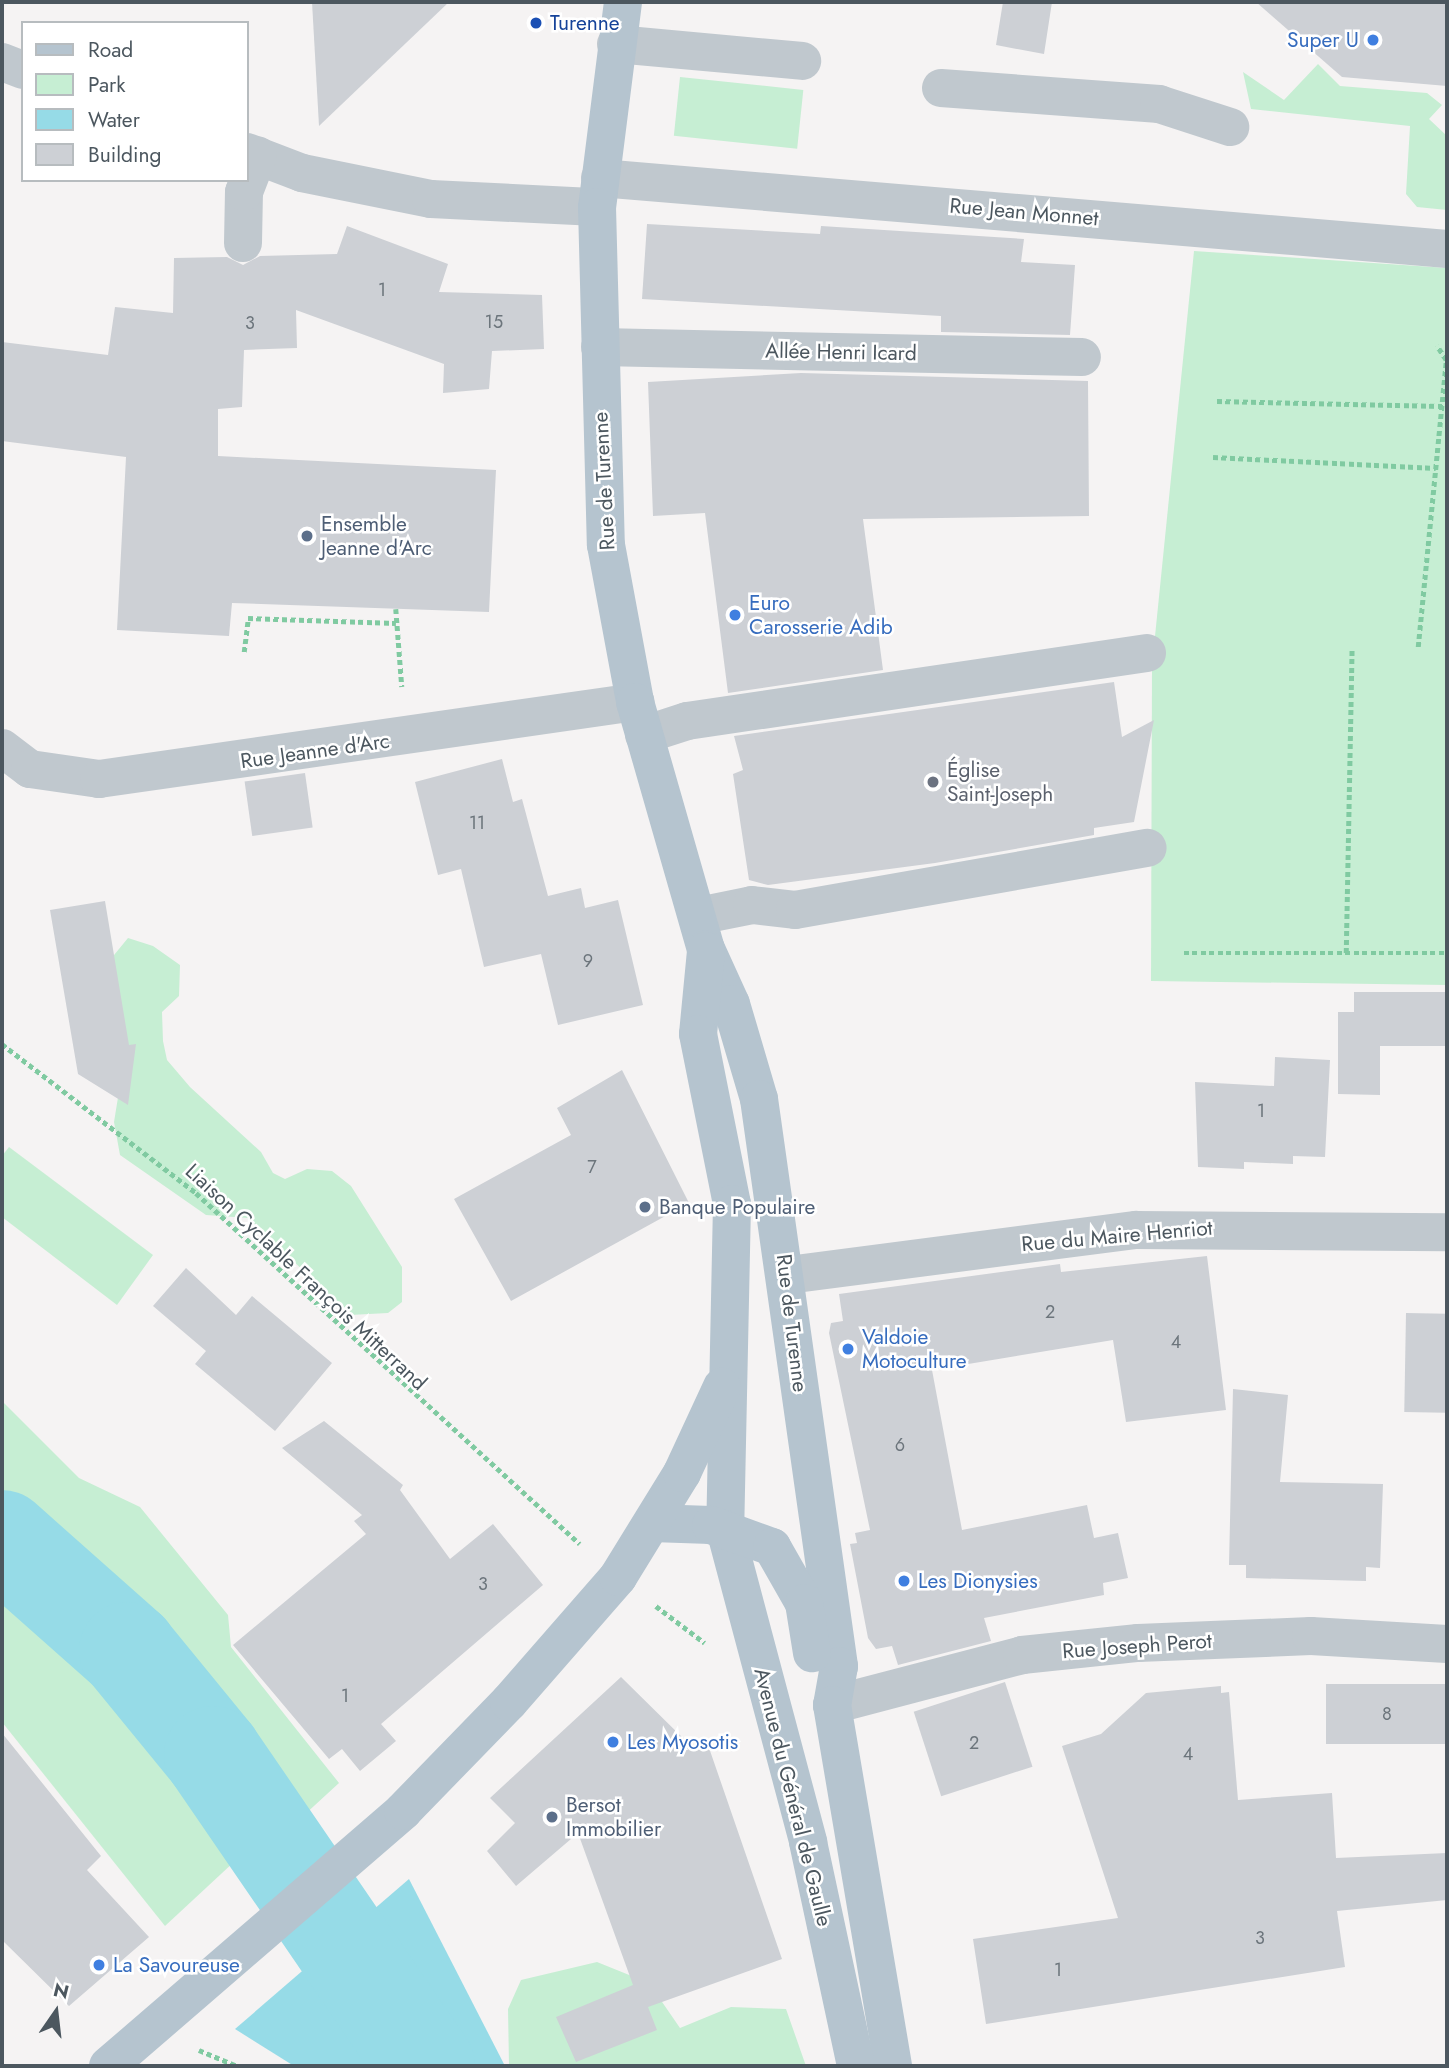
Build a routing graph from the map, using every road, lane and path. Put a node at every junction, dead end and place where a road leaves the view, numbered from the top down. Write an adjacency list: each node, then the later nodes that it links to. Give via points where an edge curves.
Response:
1 (623, 2): 2 (main road, Rue de Turenne)
2 (616, 44): 3 (street); 11 (main road, Rue de Turenne)
3 (802, 61)
4 (2, 62): 5 (street)
5 (21, 69)
6 (941, 88): 7 (street, via 1159,104)
7 (1230, 127)
8 (252, 154): 9 (street); 11 (street, Rue Jean Monnet, via 302,173 431,199)
9 (248, 173)
10 (246, 182): 12 (street)
11 (598, 193): 13 (street, Rue Jean Monnet, via 1228,229); 15 (main road, Rue de Turenne)
12 (243, 243)
13 (1447, 249)
14 (1437, 346): 18 (path, via 1446,360)
15 (600, 348): 16 (street, Allée Henri Icard); 28 (main road, Rue de Turenne, via 606,545)
16 (1082, 357)
17 (1217, 401): 18 (path)
18 (1442, 406): 20 (path)
19 (1213, 457): 20 (path)
20 (1436, 468): 24 (path)
21 (396, 609): 22 (path)
22 (396, 623): 25 (path, via 247,618); 27 (path)
23 (1352, 647): 33 (path)
24 (1418, 647)
25 (244, 652)
26 (1147, 653): 28 (street, Rue Jeanne d'Arc, via 687,721)
27 (402, 687)
28 (639, 719): 29 (street, Rue Jeanne d'Arc, via 99,779 30,769); 31 (main road, Rue de Turenne)
29 (2, 748)
30 (1147, 848): 31 (street, via 795,910 752,905)
31 (702, 933): 37 (main road, Rue de Turenne, via 731,1004 759,1100); 38 (main road, Rue de Turenne, via 698,1034 732,1204)
32 (1184, 953): 33 (path)
33 (1346, 953): 34 (path)
34 (1447, 953)
35 (2, 1044): 41 (path, Liaison Cyclable François Mitterrand, via 196,1193)
36 (1447, 1232): 37 (street, Rue du Maire Henriot, via 1136,1230)
37 (788, 1275): 43 (main road, Rue de Turenne, via 839,1666)
38 (727, 1376): 39 (main road); 40 (main road, Avenue du Général de Gaulle)
39 (652, 1523): 40 (main road); 45 (main road, via 618,1577 403,1811)
40 (725, 1529): 43 (main road, via 772,1548 784,1562 804,1603 816,1677); 47 (main road, Avenue du Général de Gaulle, via 808,1842)
41 (580, 1544)
42 (1447, 1644): 43 (street, Rue Joseph Perot, via 1311,1636 1138,1643 1022,1655)
43 (832, 1705): 48 (main road)
44 (187, 2046): 46 (path)
45 (108, 2066)
46 (237, 2066)
47 (856, 2066)
48 (893, 2066)

